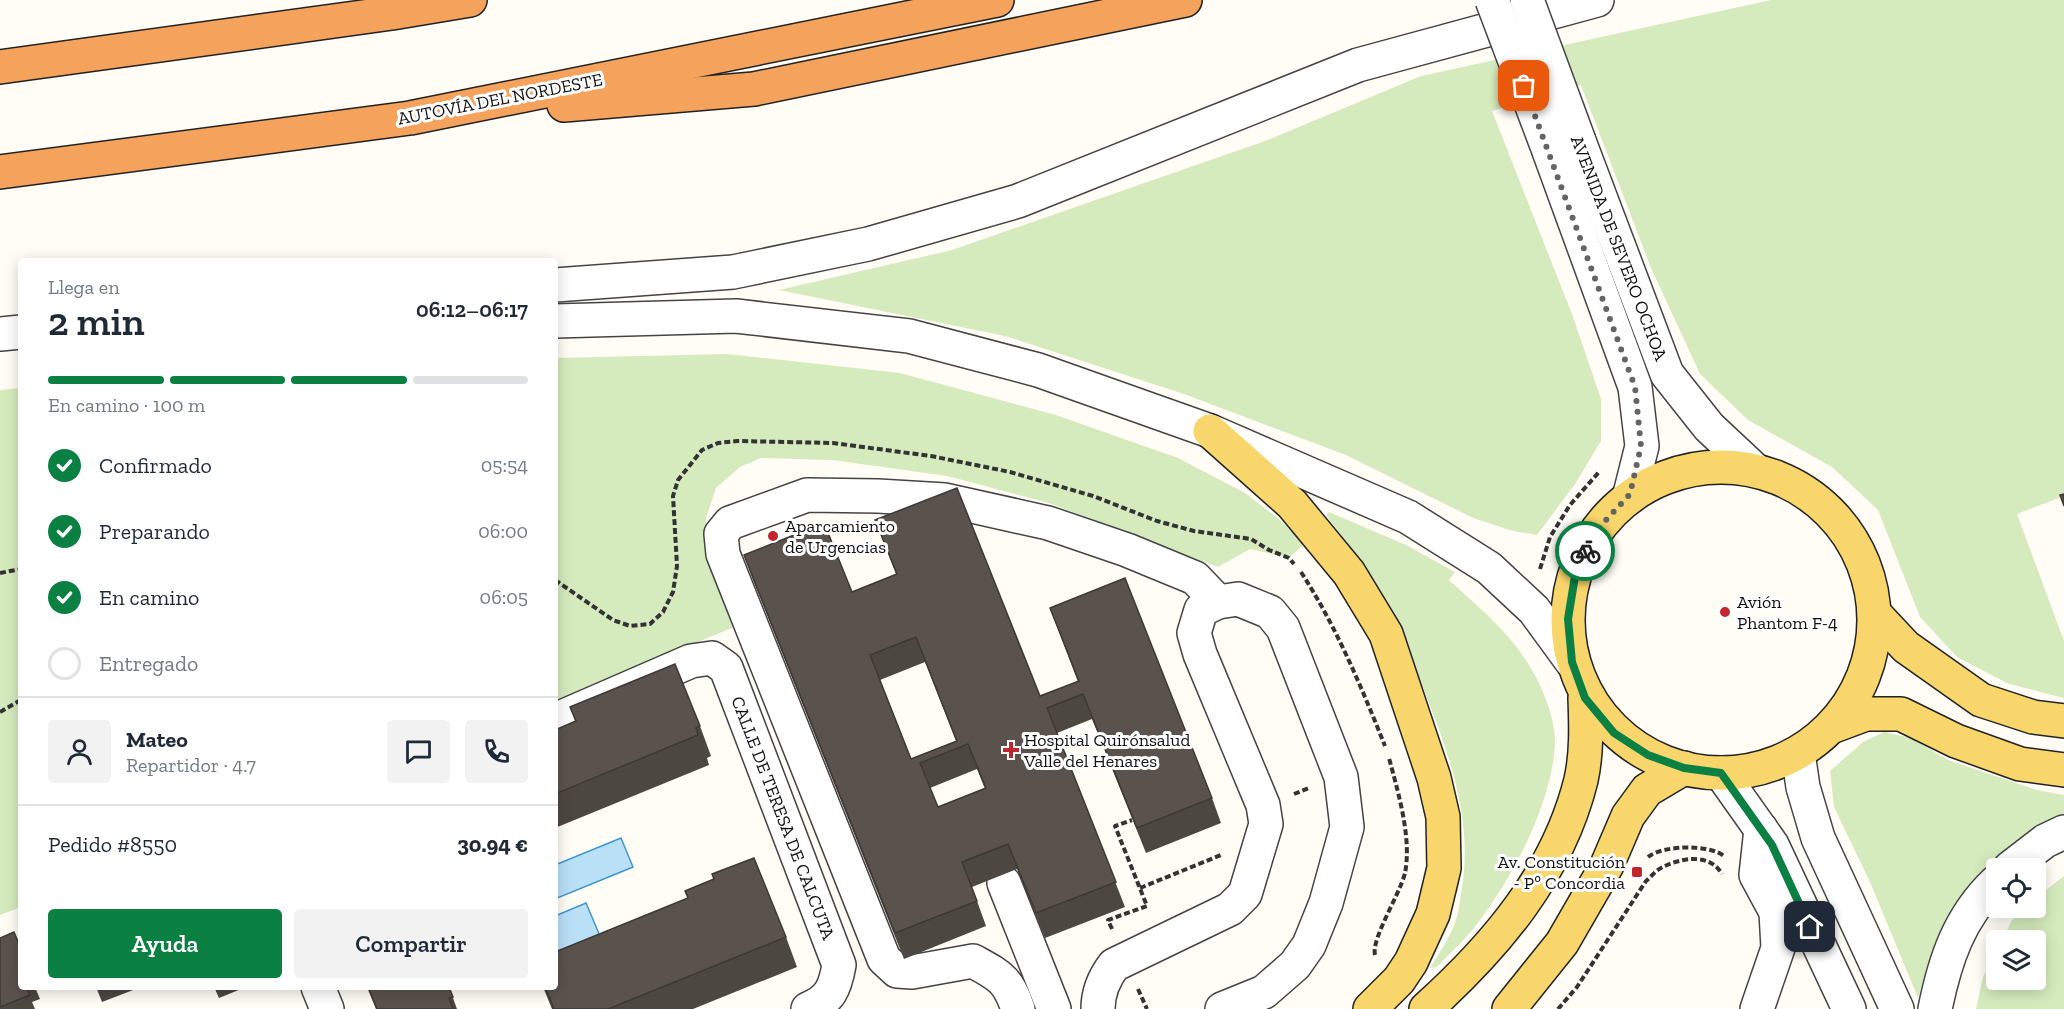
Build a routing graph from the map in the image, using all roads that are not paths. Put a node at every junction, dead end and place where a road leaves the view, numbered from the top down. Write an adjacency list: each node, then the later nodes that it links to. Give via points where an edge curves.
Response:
1 (443, 0): 8 (highway)
2 (470, 0): 8 (highway)
3 (997, 0): 10 (highway, AUTOVÍA DEL NORDESTE)
4 (1185, 0): 10 (highway, via 754,89)
5 (1492, 0): 11 (street, AVENIDA DE SEVERO OCHOA, bridge)
6 (1527, 0): 11 (street, AVENIDA DE SEVERO OCHOA, bridge)
7 (1597, 0): 13 (street, via 1358,65 1018,201 880,240 733,272)
8 (392, 13): 9 (highway)
9 (0, 67)
10 (410, 118): 12 (highway, AUTOVÍA DEL NORDESTE)
11 (1564, 146): 19 (street, AVENIDA DE SEVERO OCHOA, via 1667,374 1709,427); 20 (street, AVENIDA DE SEVERO OCHOA, via 1635,387 1641,446)
12 (0, 172)
13 (558, 285)
14 (558, 321): 18 (street, via 736,316 909,336 1038,370)
15 (18, 333): 16 (street)
16 (0, 336): 17 (street)
17 (18, 337)
18 (1210, 430): 23 (street, via 1408,517 1489,568 1534,610); 45 (main road, via 1292,504 1349,573 1386,634 1434,778 1443,817 1444,868 1432,914 1400,980)
19 (1755, 470): 20 (main road, via 1700,468 1663,477); 22 (main road, via 1796,485 1834,515 1861,554)
20 (1630, 494): 23 (main road, via 1596,531 1576,570 1568,619)
21 (1218, 602): 41 (street, via 1195,578 1127,550 1048,523 945,500 807,495 730,523 721,534 723,554 884,958 897,971 912,972 973,961 998,975 1012,990); 43 (street, via 1201,610 1194,633 1263,806 1266,824 1245,894 1230,909 1114,965 1105,978); 44 (street, via 1238,599 1270,612 1283,628 1341,777 1347,827 1326,903 1309,945 1264,992)
22 (1875, 614): 26 (main road, via 1906,647 1981,700 2033,717); 27 (main road, via 1867,669 1855,699)
23 (1572, 662): 24 (main road)
24 (1585, 698): 29 (main road, via 1614,733 1648,755); 46 (main road, via 1586,744 1581,780 1558,848 1517,913 1485,953)
25 (558, 719): 40 (street, CALLE DE TERESA DE CALCUTA, via 691,661 712,658 726,668 839,965 836,984 822,1003)
26 (2064, 721)
27 (1831, 727): 28 (main road); 30 (main road, via 1866,714 1901,714 1956,741 2020,764)
28 (1798, 753): 31 (main road, via 1763,767); 49 (street, via 1803,787 1818,837)
29 (1684, 768): 31 (main road); 38 (main road, via 1647,790 1628,816 1607,865 1562,943)
30 (2064, 770)
31 (1721, 773): 32 (street)
32 (1761, 829): 47 (street, via 1756,875 1776,912 1778,948); 48 (street)
33 (2064, 832): 34 (street)
34 (2023, 858)
35 (1004, 883): 42 (street)
36 (1986, 891): 50 (street, via 1948,953)
37 (319, 990): 39 (street)
38 (1512, 1008)
39 (327, 1009)
40 (808, 1009)
41 (1018, 1009)
42 (1054, 1009)
43 (1098, 1009)
44 (1221, 1009)
45 (1370, 1009)
46 (1426, 1009)
47 (1756, 1009)
48 (1849, 1009)
49 (1897, 1009)
50 (1935, 1009)

